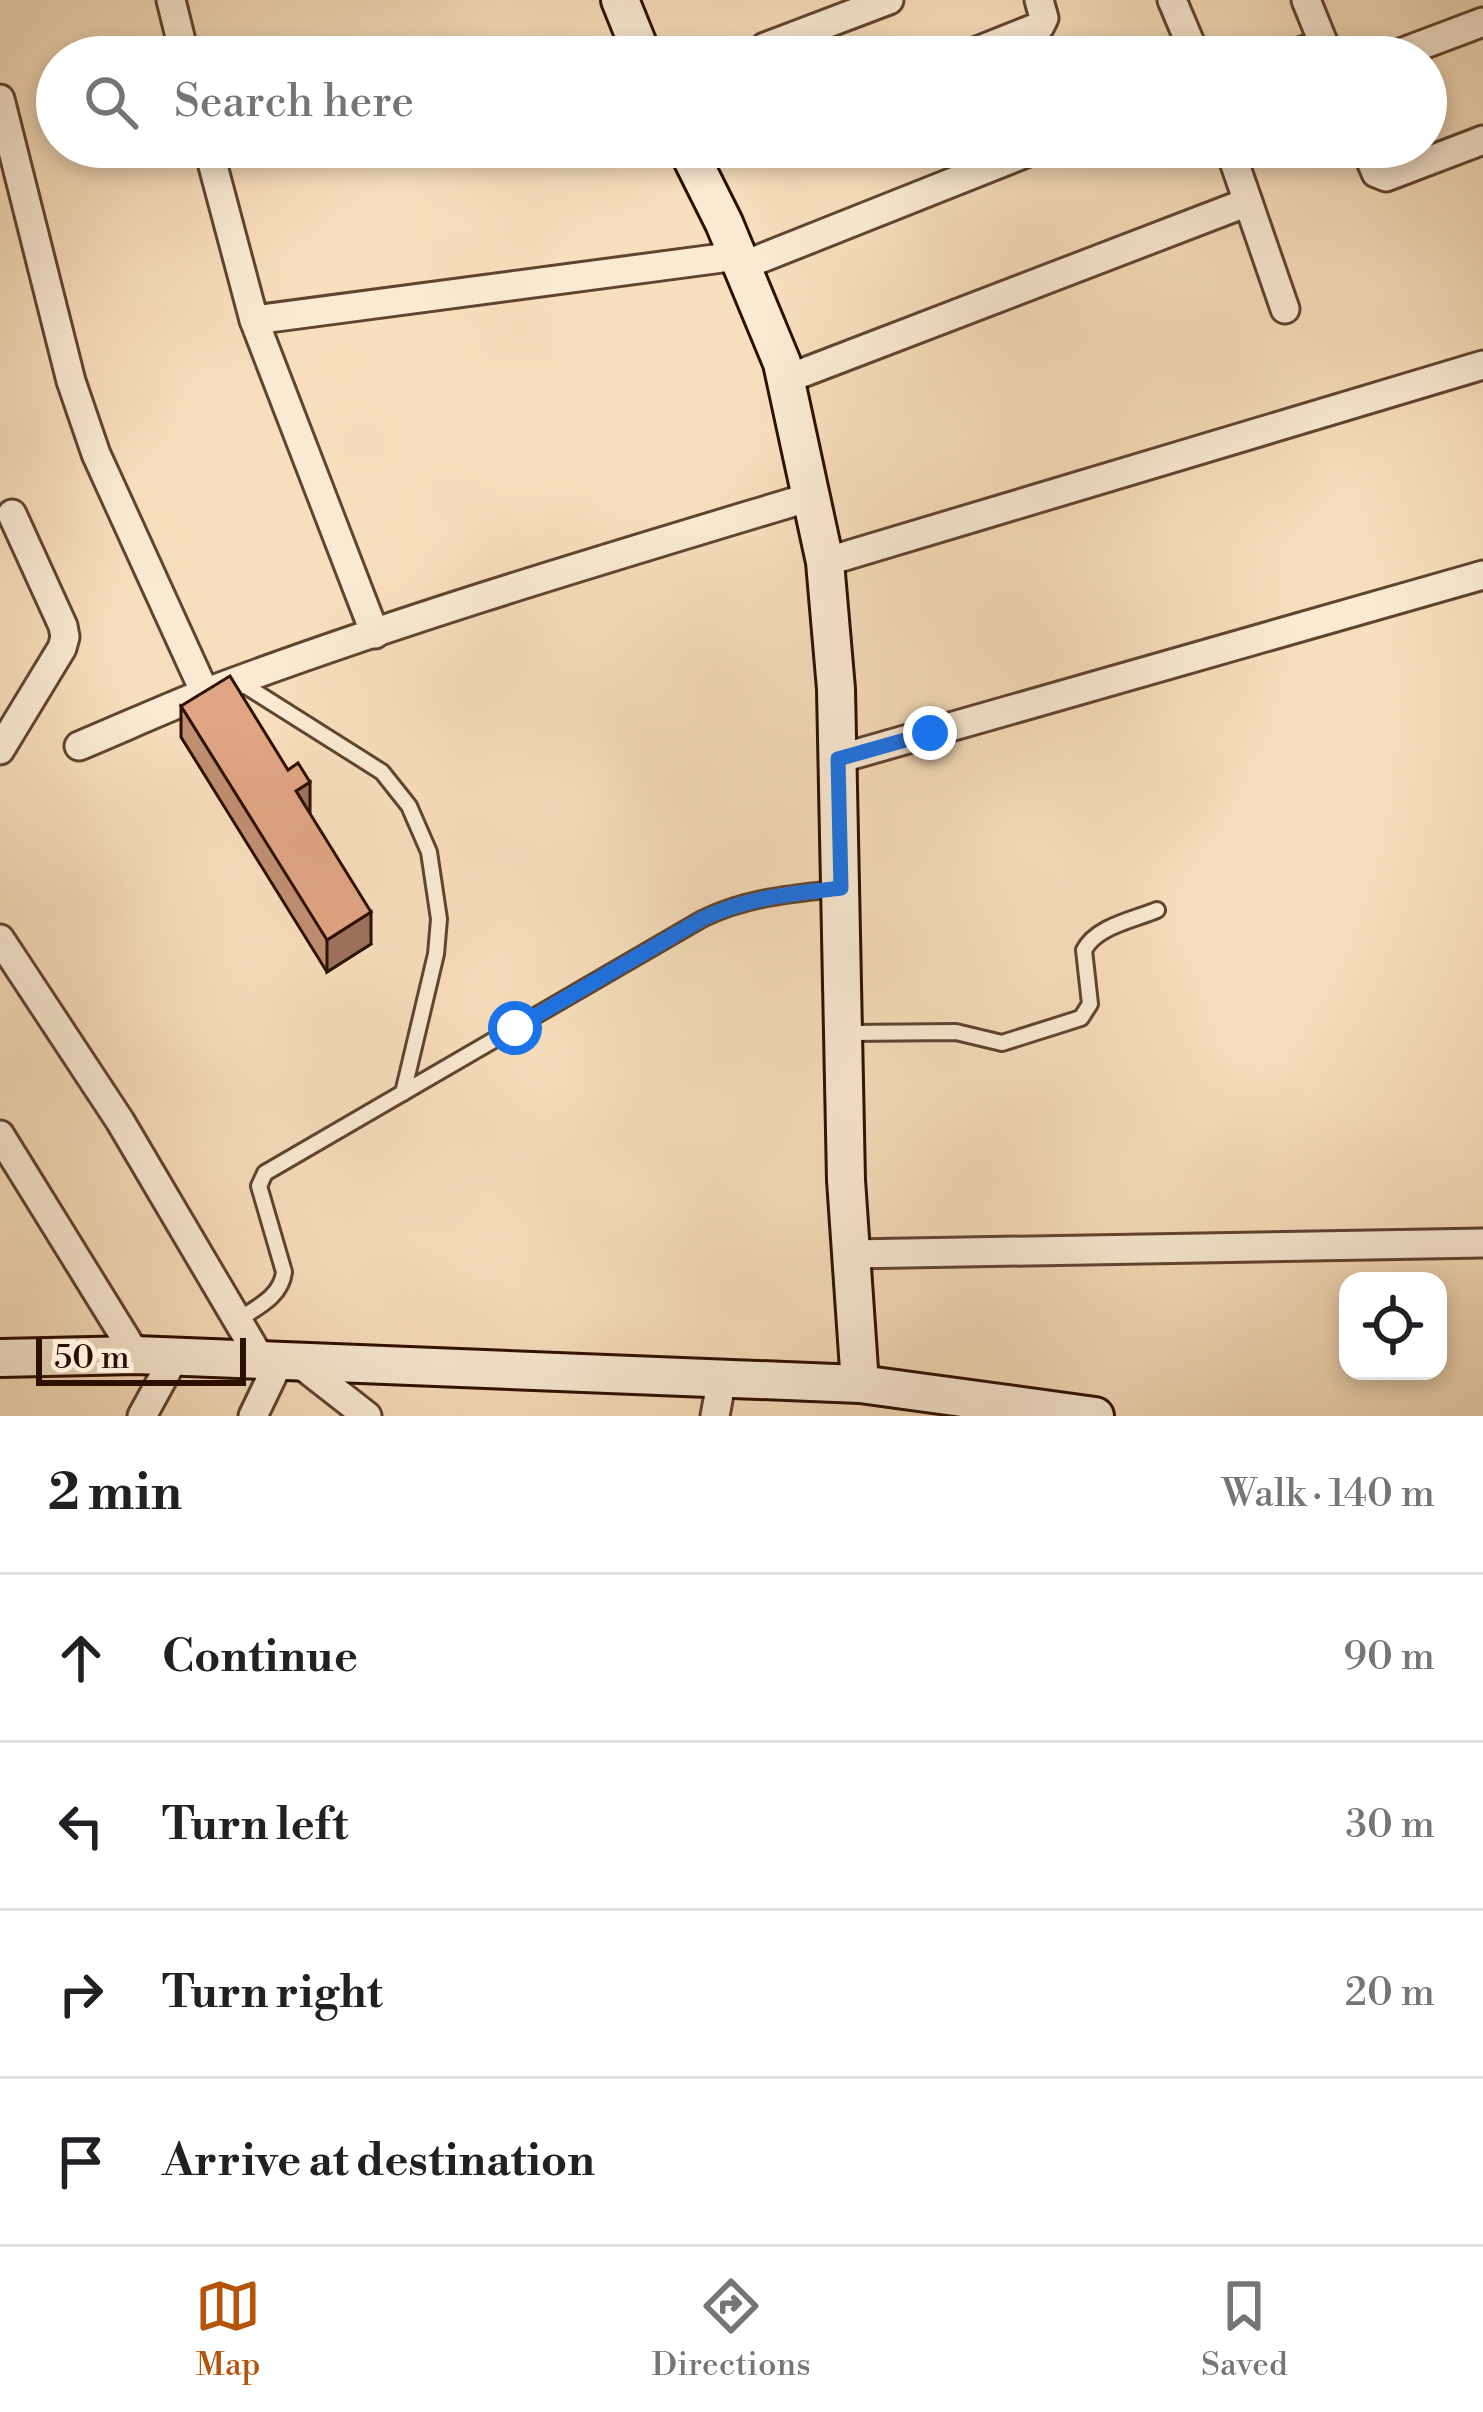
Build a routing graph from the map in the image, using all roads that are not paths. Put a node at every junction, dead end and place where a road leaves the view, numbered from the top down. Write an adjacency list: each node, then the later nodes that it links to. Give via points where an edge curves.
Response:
1 (171, 0): 8 (street)
2 (620, 0): 9 (street)
3 (889, 0): 10 (street)
4 (1039, 0): 11 (street, via 1040,26)
5 (1172, 0): 12 (street)
6 (1306, 0): 13 (street)
7 (1483, 22): 14 (street)
8 (180, 36)
9 (635, 36)
10 (792, 36)
11 (1015, 36)
12 (1187, 36)
13 (1320, 36)
14 (1446, 36)
15 (0, 99): 36 (street, via 96,454)
16 (1483, 140): 17 (street)
17 (1447, 154)
18 (214, 168): 27 (street)
19 (696, 168): 25 (street)
20 (986, 168): 25 (street)
21 (1236, 168): 24 (street)
22 (1374, 168): 23 (street, via 1386,177)
23 (1410, 168)
24 (1248, 202): 26 (street); 29 (street)
25 (740, 261): 27 (street); 29 (street)
26 (1285, 308)
27 (254, 320): 34 (street)
28 (1483, 365): 32 (street)
29 (784, 380): 30 (street)
30 (811, 497): 32 (street); 34 (street)
31 (12, 514): 38 (street, via 65,637)
32 (825, 562): 39 (street)
33 (1483, 575): 39 (street)
34 (375, 634): 35 (street)
35 (238, 681): 36 (street); 44 (lane, via 382,772 409,806 429,852 440,919)
36 (205, 693): 37 (street)
37 (79, 746)
38 (0, 750)
39 (838, 759): 40 (street)
40 (841, 888): 43 (street); 44 (lane, via 729,906)
41 (1157, 910): 43 (lane, via 1088,942 1090,1004 1081,1018 1002,1043 956,1032)
42 (0, 939): 48 (street)
43 (843, 1033): 47 (street)
44 (404, 1093): 48 (lane, via 261,1178 284,1281)
45 (0, 1135): 49 (street)
46 (1483, 1243): 47 (street)
47 (851, 1254): 54 (street)
48 (238, 1320): 52 (street)
49 (136, 1354): 50 (street); 51 (street)
50 (175, 1356): 52 (street); 56 (street)
51 (0, 1358)
52 (280, 1360): 53 (street); 55 (street); 57 (street)
53 (722, 1378): 54 (street); 58 (street)
54 (860, 1384): 59 (street)
55 (355, 1412)
56 (142, 1416)
57 (254, 1416)
58 (715, 1416)
59 (1095, 1416)

